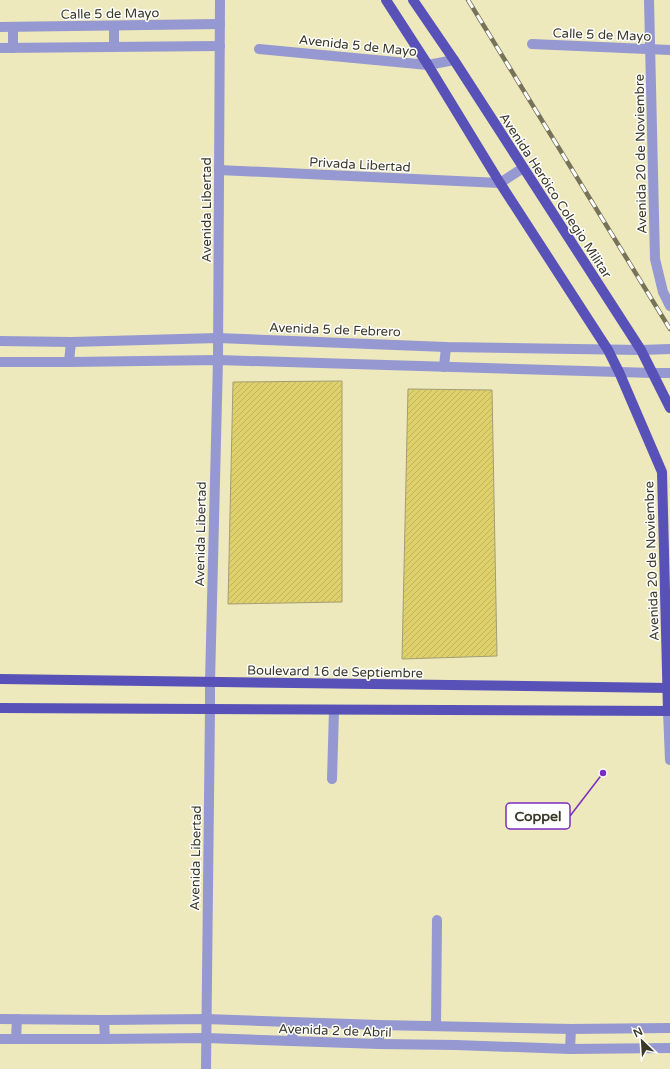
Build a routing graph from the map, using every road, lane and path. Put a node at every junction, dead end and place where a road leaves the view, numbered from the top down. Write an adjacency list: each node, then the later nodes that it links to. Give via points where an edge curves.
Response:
1 (220, 0): 5 (street, Avenida Libertad)
2 (386, 0): 18 (main road)
3 (413, 0): 17 (main road, Avenida Heróico Colegio Militar)
4 (648, 0): 15 (street, Avenida 20 de Noviembre)
5 (220, 24): 6 (street, Calle 5 de Mayo); 10 (street, Avenida Libertad)
6 (114, 26): 8 (street, Calle 5 de Mayo); 11 (street)
7 (0, 27): 8 (street, Calle 5 de Mayo)
8 (13, 27): 13 (street)
9 (532, 44): 15 (street, Calle 5 de Mayo)
10 (220, 46): 11 (street); 20 (street, Avenida Libertad)
11 (114, 47): 13 (street)
12 (0, 48): 13 (street)
13 (13, 48)
14 (259, 49): 18 (street, Avenida 5 de Mayo)
15 (650, 49): 16 (street, Calle 5 de Mayo); 22 (street, Avenida 20 de Noviembre, via 655,259 663,292)
16 (670, 50)
17 (454, 60): 18 (street, Avenida 5 de Mayo); 19 (main road, Avenida Heróico Colegio Militar)
18 (428, 65): 21 (main road)
19 (523, 168): 21 (street); 29 (main road, Avenida Heróico Colegio Militar)
20 (219, 170): 21 (street, Privada Libertad); 23 (street, Avenida Libertad)
21 (500, 183): 28 (main road)
22 (670, 306)
23 (218, 338): 25 (street, Avenida 5 de Febrero); 26 (street, Avenida 5 de Febrero); 30 (street, Avenida Libertad)
24 (0, 341): 25 (street, Avenida 5 de Febrero)
25 (71, 342): 32 (street)
26 (446, 347): 28 (street, Avenida 5 de Febrero); 33 (street)
27 (670, 349): 29 (street, Avenida 5 de Febrero)
28 (608, 350): 29 (street, Avenida 5 de Febrero); 34 (main road, Avenida 20 de Noviembre)
29 (641, 350): 35 (main road, Avenida Heróico Colegio Militar)
30 (218, 360): 32 (street); 33 (street); 40 (street, Avenida Libertad)
31 (0, 362): 32 (street)
32 (69, 362)
33 (444, 368): 34 (street)
34 (619, 372): 35 (street); 38 (main road, Avenida 20 de Noviembre, via 662,472)
35 (653, 373): 36 (street); 37 (main road, Avenida Heróico Colegio Militar)
36 (670, 373)
37 (670, 408)
38 (668, 619): 41 (main road, Avenida 20 de Noviembre)
39 (0, 680): 40 (main road, Boulevard 16 de Septiembre)
40 (210, 682): 41 (main road, Boulevard 16 de Septiembre); 43 (street, Avenida Libertad)
41 (669, 688): 45 (main road, Avenida 20 de Noviembre)
42 (0, 708): 43 (main road)
43 (210, 709): 44 (main road); 51 (street, Avenida Libertad)
44 (334, 710): 45 (main road); 47 (street)
45 (669, 711): 46 (street, Avenida 20 de Noviembre)
46 (670, 760)
47 (332, 779)
48 (436, 920): 55 (street)
49 (0, 1019): 50 (street, Avenida 2 de Abril)
50 (17, 1019): 52 (street, Avenida 2 de Abril); 61 (street)
51 (206, 1019): 52 (street, Avenida 2 de Abril); 53 (street, Avenida 2 de Abril); 59 (street, Avenida Libertad)
52 (104, 1020): 62 (street)
53 (293, 1022): 54 (street, Avenida 2 de Abril); 63 (street)
54 (379, 1025): 55 (street, Avenida 2 de Abril); 64 (street)
55 (436, 1026): 56 (street, Avenida 2 de Abril)
56 (456, 1026): 58 (street, Avenida 2 de Abril); 65 (street)
57 (670, 1028): 58 (street, Avenida 2 de Abril)
58 (571, 1029): 67 (street)
59 (206, 1038): 62 (street, Avenida 2 de Abril); 63 (street, Avenida 2 de Abril); 68 (street, Avenida Libertad)
60 (0, 1039): 61 (street, Avenida 2 de Abril)
61 (16, 1039): 62 (street, Avenida 2 de Abril)
62 (105, 1040)
63 (292, 1041): 64 (street, Avenida 2 de Abril)
64 (378, 1044): 65 (street, Avenida 2 de Abril)
65 (456, 1045): 67 (street, Avenida 2 de Abril)
66 (670, 1048): 67 (street, Avenida 2 de Abril)
67 (570, 1049)
68 (206, 1069)

